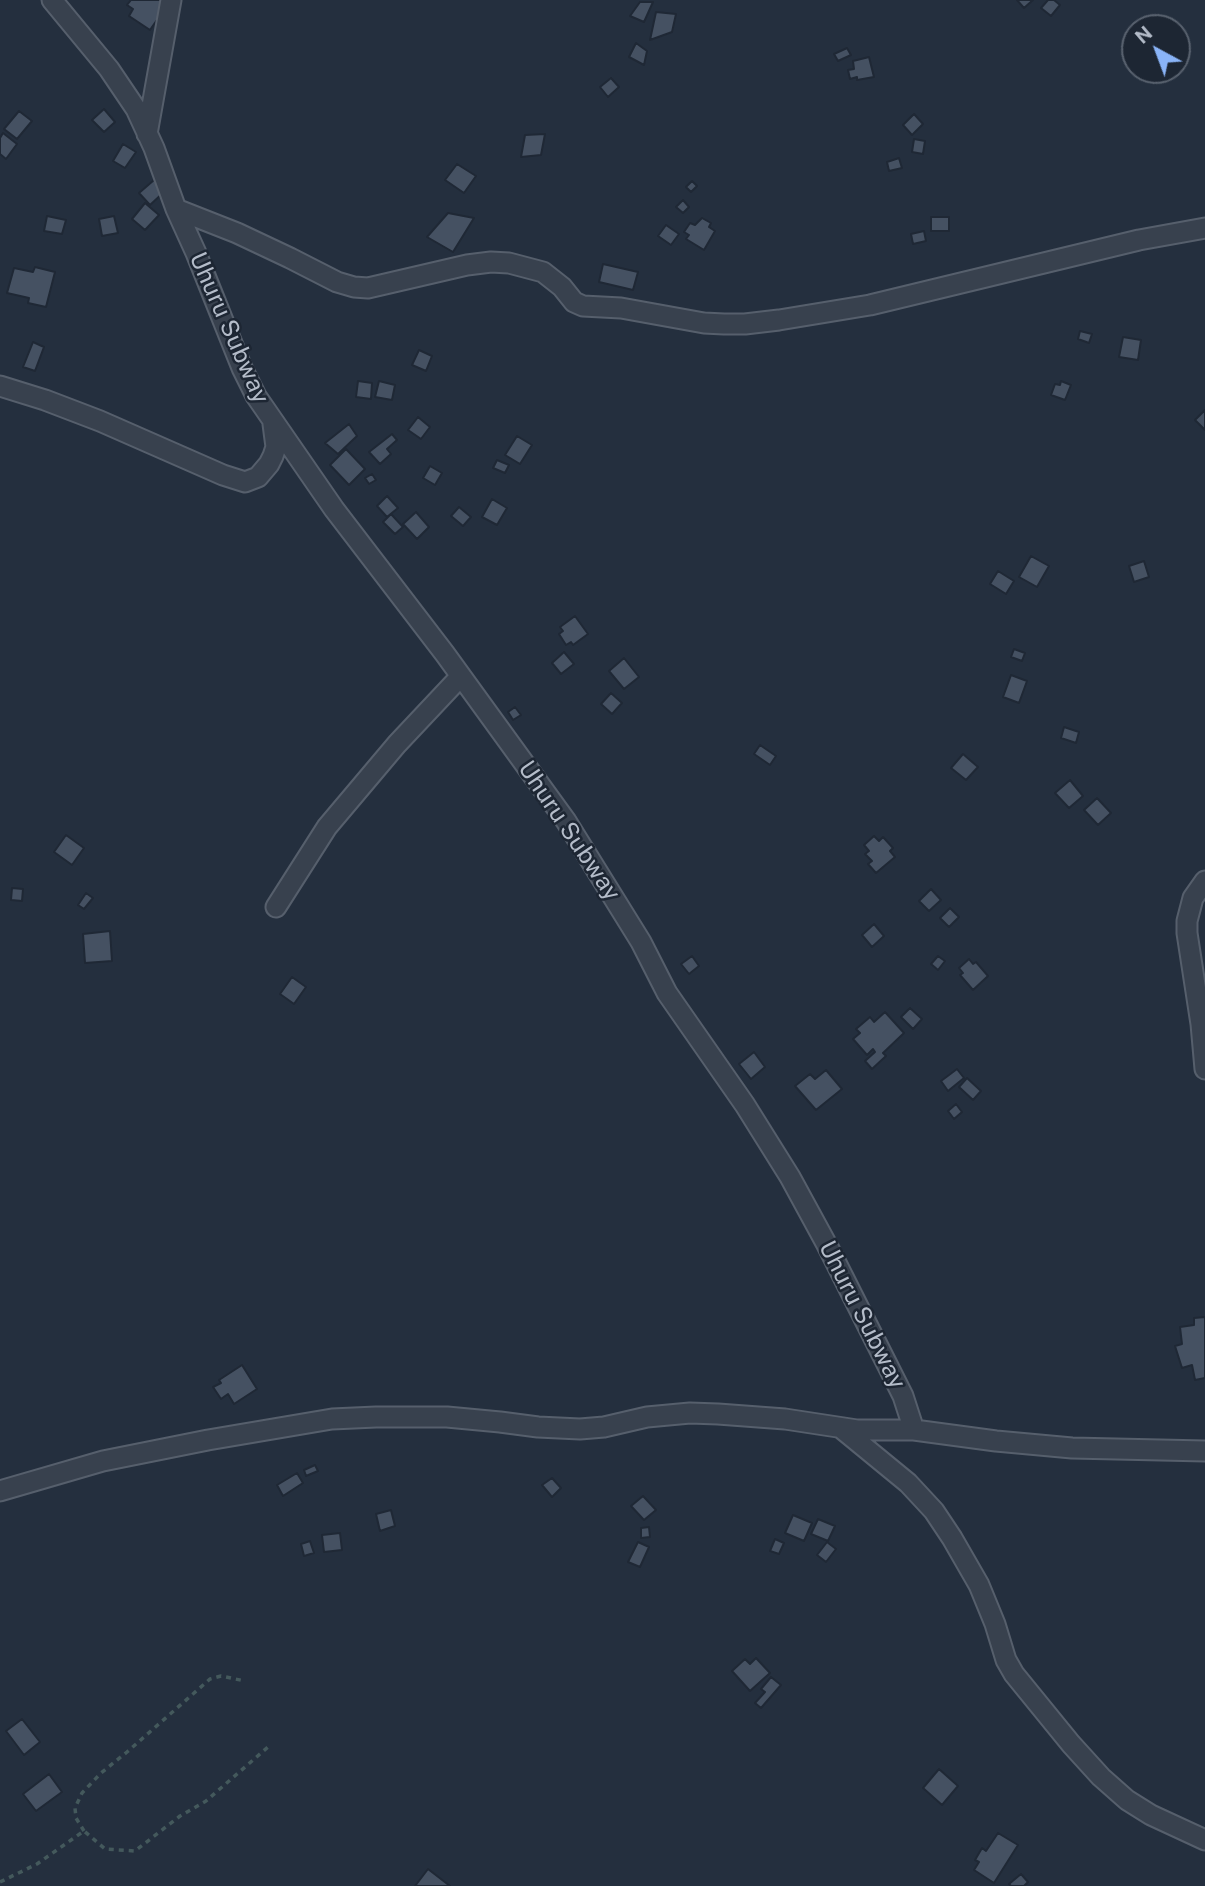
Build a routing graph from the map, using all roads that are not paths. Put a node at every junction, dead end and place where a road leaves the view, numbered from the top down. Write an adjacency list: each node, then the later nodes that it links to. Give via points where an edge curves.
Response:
1 (52, 0): 3 (street, Uhuru Subway, via 109,69 136,108)
2 (171, 0): 3 (street)
3 (147, 134): 4 (street, Uhuru Subway)
4 (176, 209): 5 (street, via 354,287 368,288 467,265 509,263 543,272 583,306 745,324 870,306); 7 (street, Uhuru Subway, via 242,368)
5 (1205, 228)
6 (0, 387): 7 (street, via 100,421 245,482 258,477 273,456)
7 (273, 423): 8 (street, Uhuru Subway)
8 (461, 676): 10 (street, via 327,827); 13 (street, Uhuru Subway, via 566,821 667,993 790,1177 904,1396)
9 (1205, 881): 11 (street, via 1190,905 1186,933)
10 (276, 907)
11 (1205, 1069)
12 (841, 1428): 13 (street); 15 (street, via 704,1414 647,1417 580,1429 447,1417 351,1418 103,1461); 16 (street, via 908,1483 934,1511 979,1585 1014,1674 1071,1744 1127,1800)
13 (914, 1430): 14 (street, via 1072,1448)
14 (1205, 1451)
15 (0, 1491)
16 (1205, 1840)

